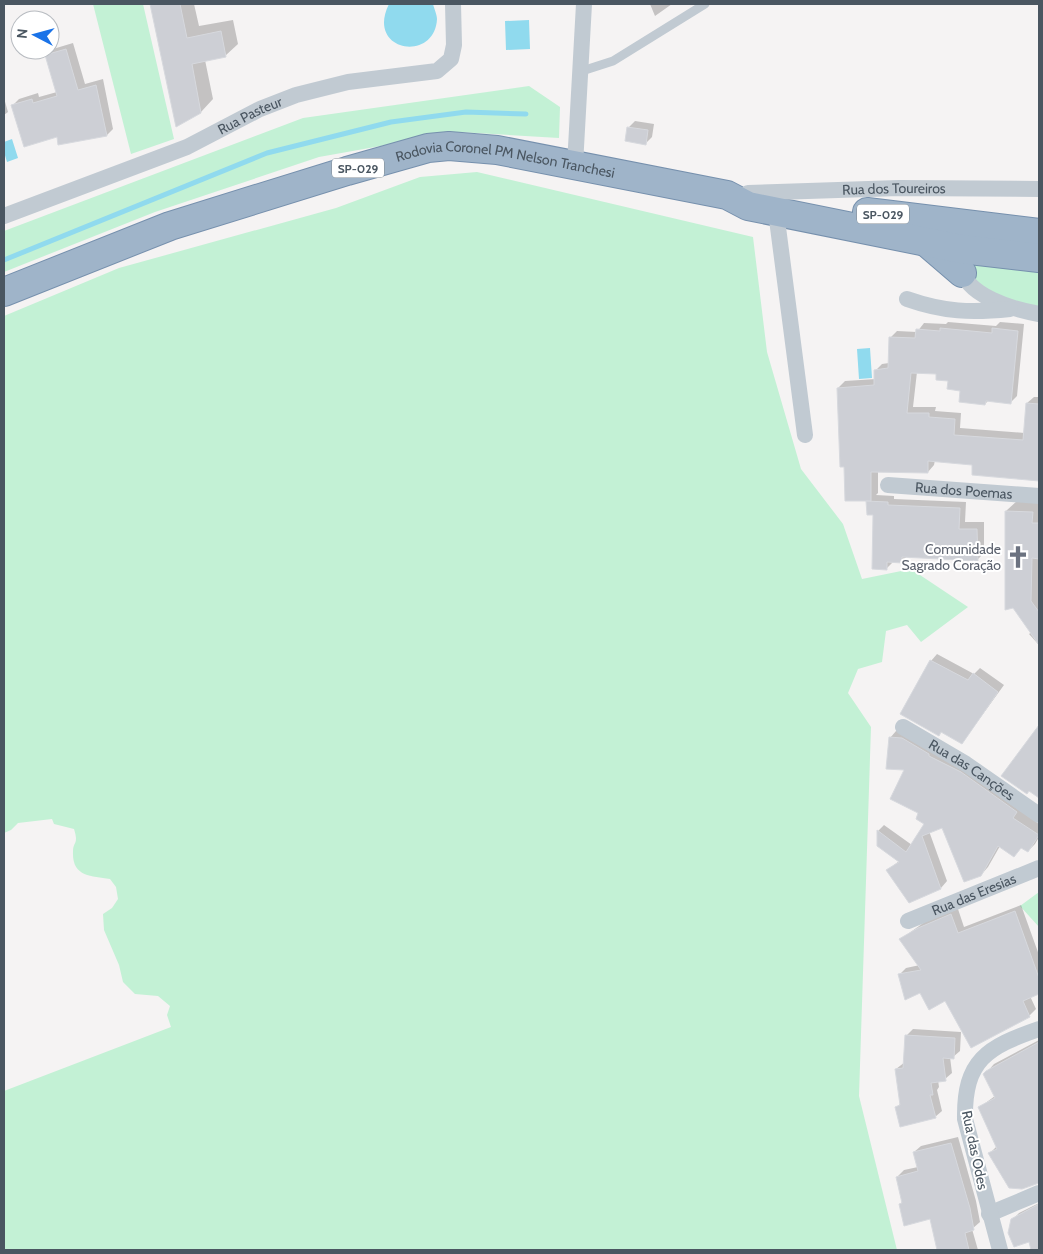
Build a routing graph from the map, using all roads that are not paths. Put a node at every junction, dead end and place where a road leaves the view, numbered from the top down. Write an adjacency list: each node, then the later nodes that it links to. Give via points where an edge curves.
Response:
1 (454, 4): 9 (street, Rua Pasteur, via 451,58 437,70 348,82 296,94 187,147)
2 (584, 4): 4 (street)
3 (704, 4): 4 (lane, via 613,61)
4 (582, 71): 5 (street)
5 (575, 165): 7 (highway, Rodovia Coronel PM Nelson Tranchesi / SP-029); 14 (highway, Rodovia Coronel PM Nelson Tranchesi / SP-029, via 497,150 449,146 413,152 170,226)
6 (1039, 189): 7 (street, Rua dos Toureiros, via 899,188)
7 (738, 194): 8 (highway, Rodovia Coronel PM Nelson Tranchesi / SP-029, via 748,206); 10 (highway, Rodovia Coronel PM Nelson Tranchesi / SP-029)
8 (776, 212): 13 (highway, Rodovia Coronel PM Nelson Tranchesi / SP-029, via 925,241); 18 (street)
9 (4, 216)
10 (1039, 233)
11 (1039, 238): 13 (highway, via 973,240)
12 (1039, 258): 13 (highway, Rodovia Coronel PM Nelson Tranchesi / SP-029)
13 (962, 261): 16 (street, via 975,287)
14 (4, 292)
15 (907, 299): 16 (street, via 961,312)
16 (1012, 309): 17 (street)
17 (1039, 314)
18 (805, 435)
19 (888, 485): 20 (street, Rua dos Poemas)
20 (1039, 496)
21 (903, 727): 22 (street, Rua das Canções, via 966,764)
22 (1039, 815)
23 (1039, 868): 24 (street, Rua das Eresias)
24 (908, 921)
25 (1039, 1029): 27 (street, Rua das Odes, via 981,1057 968,1081 965,1118)
26 (1039, 1193): 27 (street)
27 (989, 1214): 28 (street, Rua das Odes)
28 (1000, 1250)

